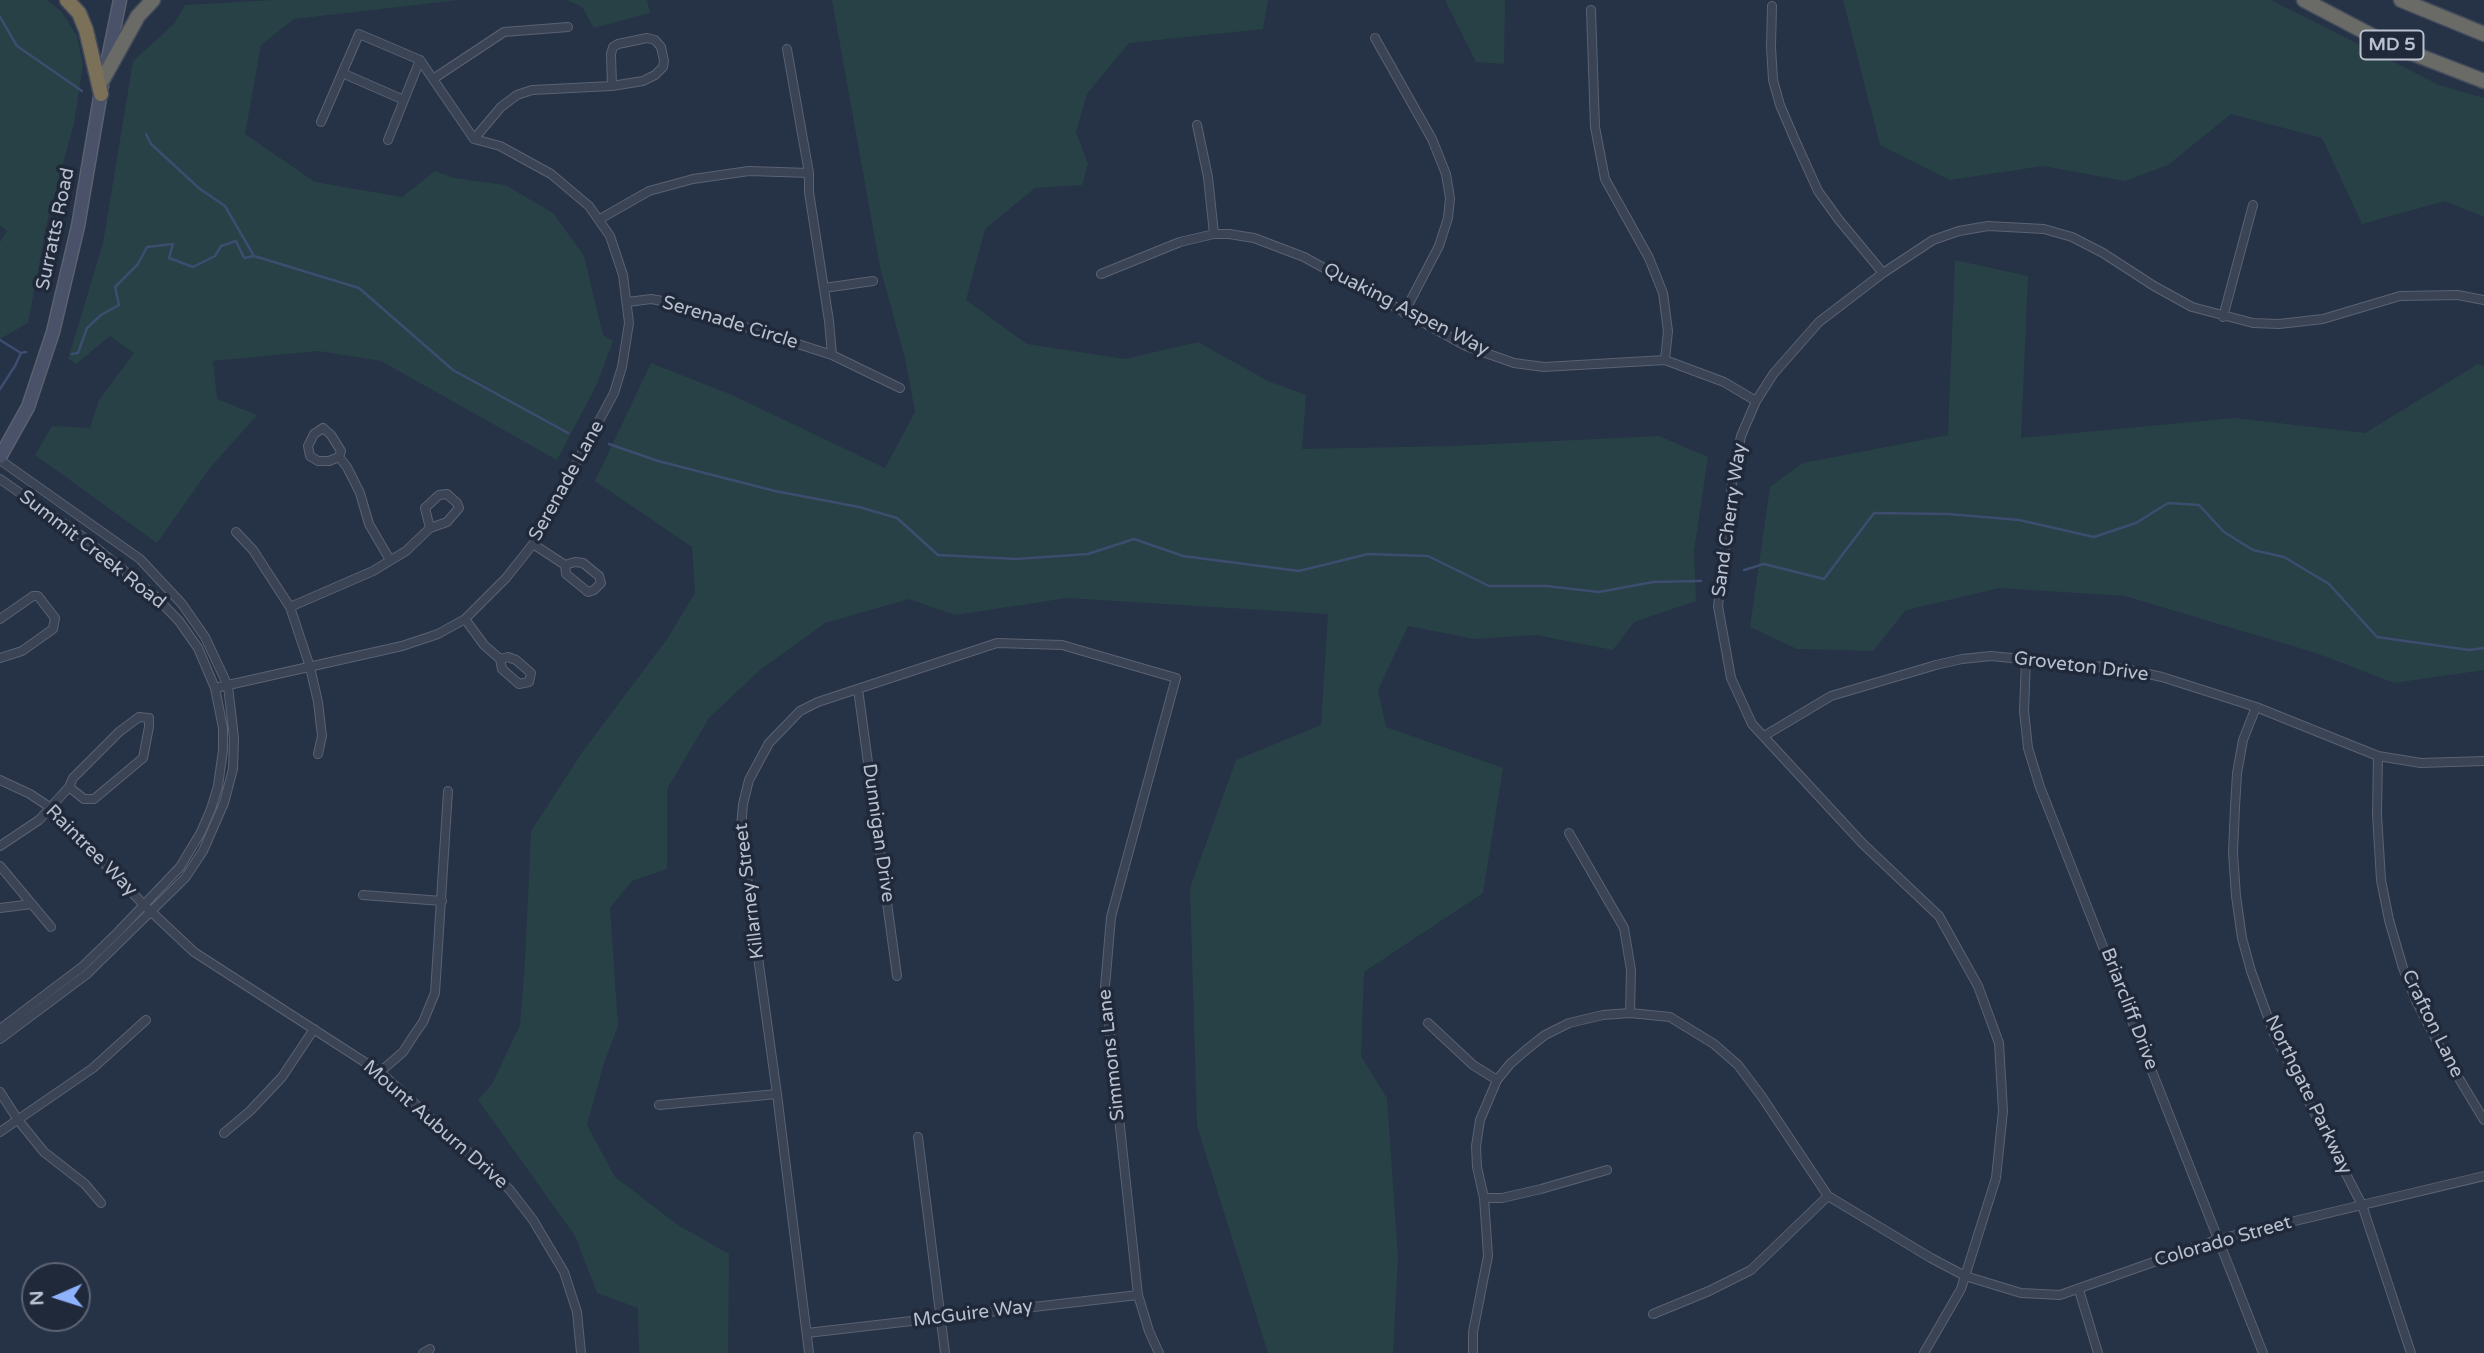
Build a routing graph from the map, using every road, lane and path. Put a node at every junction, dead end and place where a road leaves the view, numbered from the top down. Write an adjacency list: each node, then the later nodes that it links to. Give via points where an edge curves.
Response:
1 (67, 0): 18 (highway, via 86,30)
2 (120, 0): 14 (main road, Surratts Road)
3 (153, 0): 14 (highway, via 138,16)
4 (2304, 0): 16 (highway, MD 5, via 2386,43)
5 (2401, 0): 9 (highway, MD 5)
6 (1772, 6): 29 (street, via 1773,80 1780,105 1818,191)
7 (1591, 10): 37 (street, via 1595,127 1605,179 1663,293 1668,331)
8 (568, 27): 15 (street, via 504,32)
9 (2484, 34)
10 (1375, 38): 34 (street, via 1432,139 1450,198 1440,246)
11 (787, 49): 24 (street)
12 (420, 60): 13 (street, via 359,34); 15 (street); 19 (street)
13 (342, 73): 19 (street); 20 (street)
14 (103, 79): 18 (main road, Surratts Road)
15 (433, 79): 22 (street)
16 (2484, 81)
17 (612, 86): 17 (street, via 643,81 659,71 664,61 658,42 642,38 612,47); 22 (street, via 524,92 501,107)
18 (101, 94): 41 (main road, Surratts Road, via 78,226 53,332 28,407)
19 (404, 100): 23 (street)
20 (321, 122)
21 (1197, 125): 27 (street)
22 (474, 139): 26 (street, Serenade Lane, via 500,146 551,174)
23 (388, 141)
24 (809, 173): 26 (street, via 749,172 693,179 649,191); 31 (street)
25 (2253, 205): 35 (street)
26 (600, 219): 33 (street, Serenade Lane, via 619,258)
27 (1213, 234): 28 (street, Quaking Aspen Way); 34 (street, Quaking Aspen Way, via 1254,238 1304,257)
28 (1101, 274)
29 (1883, 274): 35 (street, Sand Cherry Way, via 1933,240 1959,231 1987,226 2044,229 2072,237 2192,307); 39 (street, Sand Cherry Way, via 1819,322)
30 (873, 281): 31 (street)
31 (824, 288): 36 (street)
32 (2484, 300): 35 (street, Sand Cherry Way, via 2458,295 2400,296 2323,319 2279,324)
33 (628, 302): 36 (street, Serenade Circle, via 668,302); 45 (street, Serenade Lane, via 627,347 614,393)
34 (1404, 313): 37 (street, Quaking Aspen Way, via 1466,346 1514,363 1544,367)
35 (2223, 317)
36 (832, 355): 38 (street, Serenade Circle)
37 (1665, 360): 39 (street, Quaking Aspen Way, via 1724,382)
38 (900, 388)
39 (1756, 401): 60 (street, Sand Cherry Way, via 1741,436 1732,484 1718,606 1731,678 1752,724)
40 (339, 457): 40 (street, via 341,452 331,435 323,428 314,434 308,446 310,456 318,461); 46 (street, via 355,481 369,524)
41 (0, 458): 56 (street, Summit Creek Road, via 140,558 196,621)
42 (0, 479): 57 (street, Summit Creek Road, via 83,537 171,611 198,648)
43 (430, 528): 43 (street, via 447,522 459,508 447,494 425,508); 46 (street)
44 (236, 532): 48 (street)
45 (533, 544): 47 (street); 49 (street, Serenade Lane)
46 (390, 561): 48 (street)
47 (565, 565): 47 (street, via 566,574 588,592 601,583 583,563)
48 (290, 607): 54 (street)
49 (465, 618): 52 (street); 54 (street, Serenade Lane, via 438,634 402,646)
50 (0, 619): 51 (street, via 33,596 38,596 55,618 53,629 22,651)
51 (0, 658)
52 (500, 659)
53 (2026, 659): 59 (street, Groveton Drive, via 2125,669); 60 (street, Groveton Drive, via 1991,656 1936,665 1831,696); 101 (street, Briarcliff Drive, via 2028,748 2040,787)
54 (310, 667): 56 (street, Serenade Lane); 61 (street, via 321,724)
55 (1176, 678): 58 (street, Killarney Street, via 1062,645 997,643); 104 (street, Simmons Lane, via 1111,917 1105,987)
56 (228, 686): 57 (street, Serenade Lane); 76 (street, Summit Creek Road, via 234,753 224,803 195,865)
57 (215, 688): 74 (street, Summit Creek Road, via 223,750 211,809 180,867)
58 (858, 689): 78 (street, Dunnigan Drive); 88 (street, Killarney Street, via 818,702 789,721 769,743 749,780 743,804 745,863)
59 (2256, 707): 62 (street, Groveton Drive); 100 (street, Northgate Parkway, via 2243,740 2236,784 2234,853 2242,938 2274,1034)
60 (1764, 736): 102 (street, Sand Cherry Way, via 1863,844 1939,916 1978,986 1991,1020 1999,1043 2003,1111 1996,1178)
61 (318, 754)
62 (2378, 756): 63 (street, Groveton Drive, via 2421,763); 91 (street, Crafton Lane, via 2381,880 2389,920 2403,968 2440,1047)
63 (2484, 761)
64 (0, 780): 67 (street, Raintree Way)
65 (69, 787): 65 (street, via 119,732 139,717 149,718 143,758 94,799 84,799); 67 (street)
66 (448, 791): 72 (street)
67 (51, 808): 69 (street); 74 (street, Raintree Way)
68 (1569, 833): 79 (street, via 1625,928 1631,970)
69 (0, 846)
70 (0, 866): 73 (street)
71 (363, 895): 72 (street)
72 (442, 901): 85 (street, via 432,1000 403,1052)
73 (32, 904): 75 (street); 77 (street)
74 (144, 905): 76 (street, Mount Auburn Drive); 82 (street, Summit Creek Road, via 66,981)
75 (0, 908)
76 (152, 912): 83 (street, Mount Auburn Drive, via 210,965); 84 (street, Summit Creek Road, via 87,974)
77 (51, 927)
78 (897, 976)
79 (1630, 1013): 86 (street, via 1569,1023 1545,1035); 97 (street, via 1670,1017 1738,1065)
80 (146, 1020): 90 (street, via 93,1068)
81 (1428, 1023): 86 (street, via 1473,1065)
82 (0, 1029)
83 (314, 1029): 85 (street, Mount Auburn Drive); 93 (street, via 282,1077)
84 (0, 1039)
85 (380, 1072): 108 (street, Mount Auburn Drive, via 510,1190 533,1220 564,1272 573,1297)
86 (1497, 1080): 98 (street, via 1480,1120 1476,1146)
87 (0, 1092): 90 (street)
88 (777, 1094): 89 (street); 107 (street, Killarney Street)
89 (659, 1105)
90 (18, 1120): 92 (street); 99 (street, via 44,1152)
91 (2484, 1120)
92 (0, 1132)
93 (224, 1133)
94 (918, 1137): 106 (street)
95 (1607, 1170): 98 (street, via 1502,1198)
96 (2484, 1176): 100 (street, Colorado Street)
97 (1828, 1196): 102 (street, Colorado Street); 105 (street, via 1751,1270)
98 (1483, 1198): 112 (street, via 1488,1256)
99 (101, 1203)
100 (2362, 1205): 101 (street, Colorado Street); 116 (street, Northgate Parkway)
101 (2220, 1239): 103 (street, Colorado Street); 115 (street, Briarcliff Drive)
102 (1965, 1276): 103 (street, Colorado Street, via 2021,1293 2060,1295); 113 (street, Sand Cherry Way)
103 (2079, 1290): 114 (street)
104 (1138, 1296): 106 (street, McGuire Way); 111 (street, Simmons Lane)
105 (1653, 1314)
106 (941, 1318): 107 (street, McGuire Way); 110 (street)
107 (807, 1333): 109 (street, Killarney Street)
108 (580, 1353)
109 (809, 1353)
110 (945, 1353)
111 (1158, 1353)
112 (1473, 1353)
113 (1924, 1353)
114 (2098, 1353)
115 (2263, 1353)
116 (2411, 1353)

